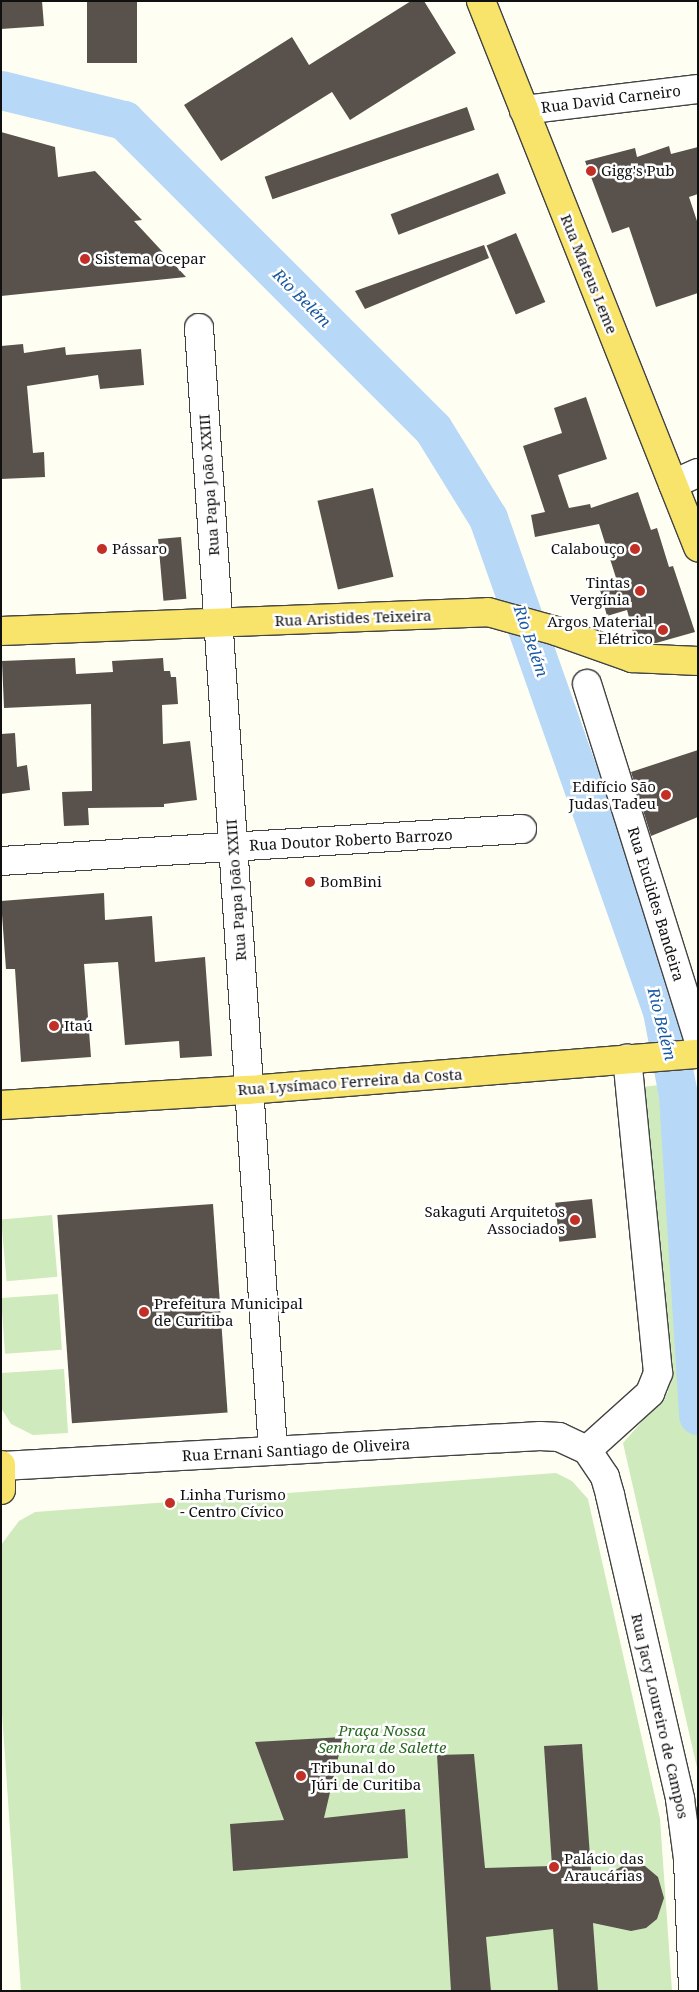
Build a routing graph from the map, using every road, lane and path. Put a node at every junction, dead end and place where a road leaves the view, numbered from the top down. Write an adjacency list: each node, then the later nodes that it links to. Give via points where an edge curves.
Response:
1 (481, 1): 3 (main road, Rua Mateus Leme)
2 (698, 89): 3 (street, Rua David Carneiro)
3 (524, 110): 6 (main road, Rua Mateus Leme)
4 (198, 328): 8 (street, Rua Papa João XXIII)
5 (698, 474): 6 (street)
6 (672, 484): 7 (main road, Rua Mateus Leme)
7 (698, 547)
8 (218, 623): 9 (main road, Rua Aristides Teixeira); 10 (main road, Rua Aristides Teixeira, via 488,612 556,631 632,658); 13 (street, Rua Papa João XXIII)
9 (1, 631)
10 (698, 661)
11 (587, 684): 15 (street, Rua Euclides Bandeira)
12 (522, 829): 13 (street, Rua Doutor Roberto Barrozo)
13 (233, 847): 14 (street, Rua Doutor Roberto Barrozo); 17 (street, Rua Papa João XXIII)
14 (1, 861)
15 (694, 1049): 16 (main road, Rua Lysímaco Ferreira da Costa)
16 (639, 1059): 17 (main road, Rua Lysímaco Ferreira da Costa); 19 (street, via 658,1373 650,1393)
17 (248, 1090): 18 (main road, Rua Lysímaco Ferreira da Costa); 20 (street, Rua Papa João XXIII)
18 (1, 1104)
19 (587, 1450): 20 (street, Rua Ernani Santiago de Oliveira, via 567,1440 540,1436); 23 (street, Rua Jacy Loureiro de Campos, via 605,1477 610,1495 680,1799 688,1859)
20 (273, 1451): 21 (street, Rua Ernani Santiago de Oliveira)
21 (1, 1466): 22 (main road)
22 (1, 1490)
23 (693, 1991)

